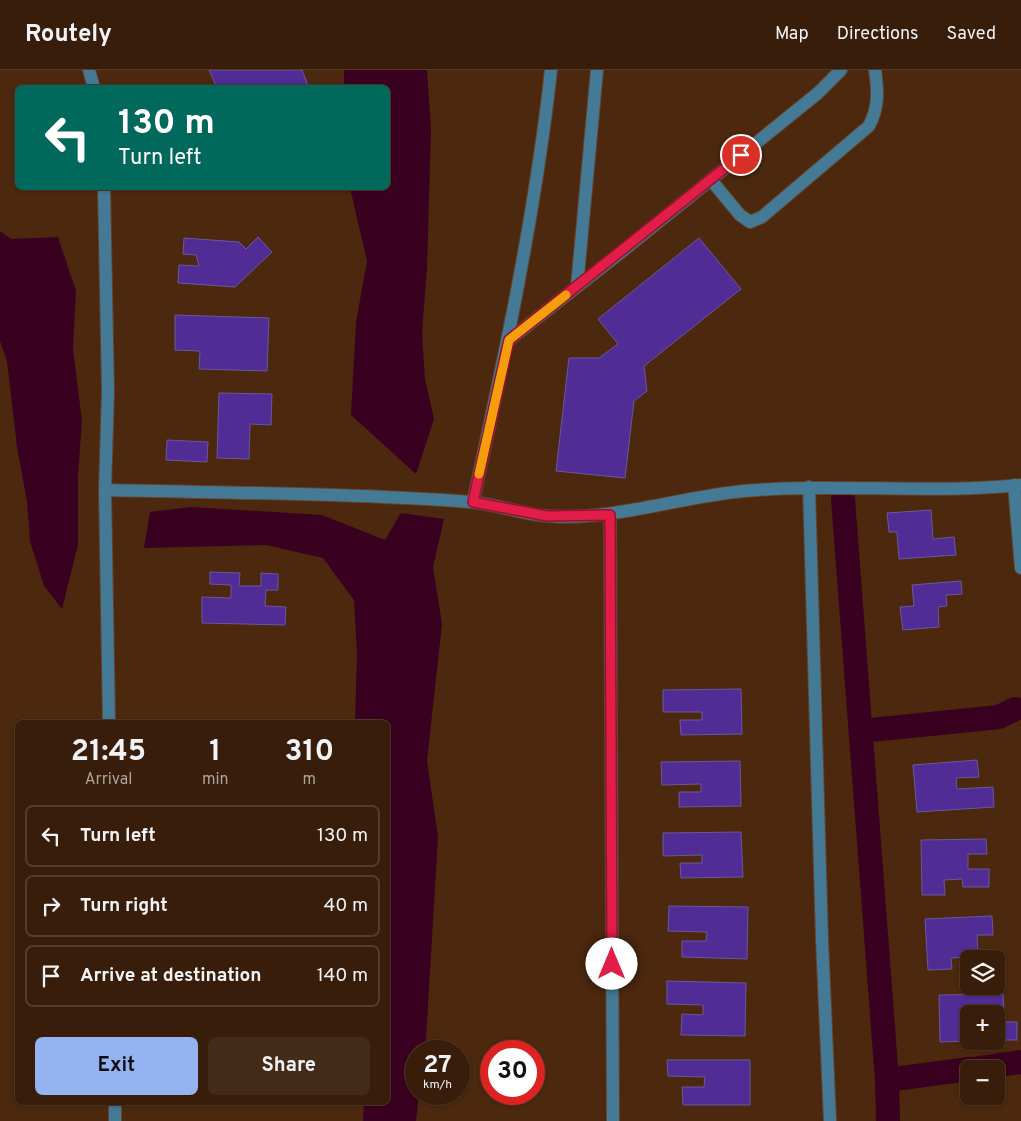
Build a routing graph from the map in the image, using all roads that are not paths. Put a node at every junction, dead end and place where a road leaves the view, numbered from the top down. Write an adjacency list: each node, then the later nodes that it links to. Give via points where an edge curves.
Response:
1 (89, 70): 6 (street)
2 (551, 70): 10 (street, via 542,151)
3 (597, 70): 9 (street)
4 (840, 70): 7 (street, via 818,93)
5 (875, 70): 7 (street, via 877,110 870,126 762,218 750,222 740,215)
6 (93, 85)
7 (711, 180): 9 (street)
8 (104, 190): 13 (street, via 108,391)
9 (577, 286): 10 (street)
10 (509, 340): 14 (street)
11 (1017, 485): 12 (street); 16 (street)
12 (809, 487): 15 (street, via 732,493); 21 (street)
13 (105, 490): 14 (street); 17 (street)
14 (473, 502): 15 (street, via 547,516)
15 (610, 515): 20 (street)
16 (1021, 568)
17 (109, 720)
18 (115, 1105): 19 (street)
19 (115, 1121)
20 (613, 1121)
21 (830, 1121)

